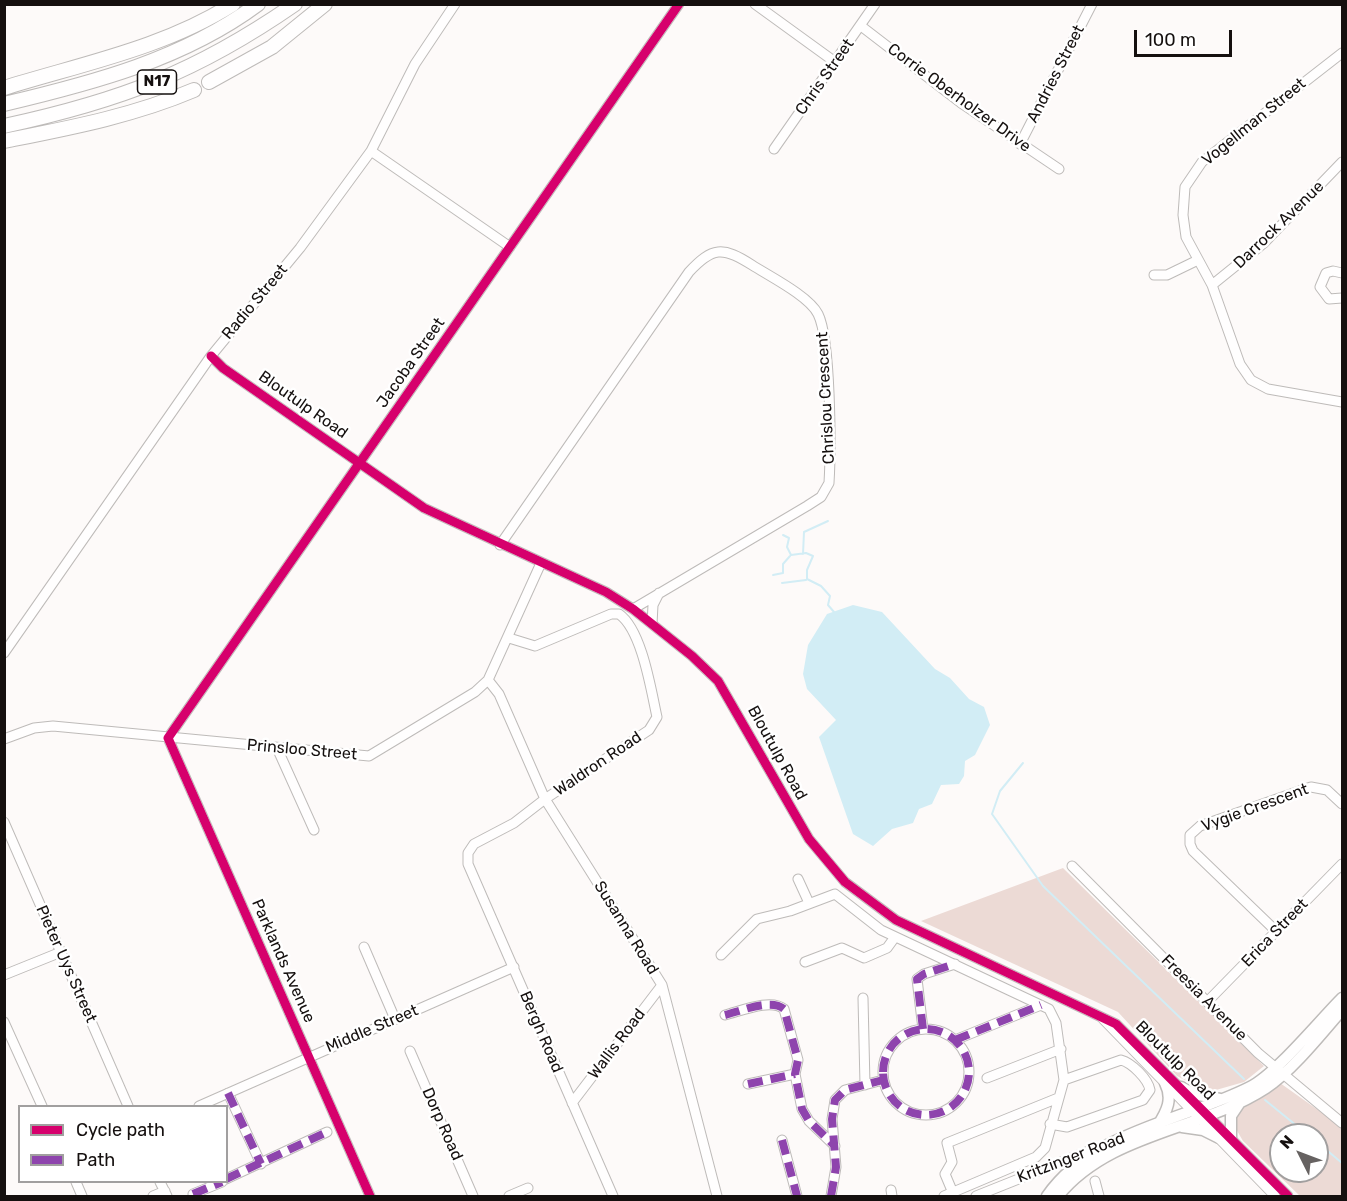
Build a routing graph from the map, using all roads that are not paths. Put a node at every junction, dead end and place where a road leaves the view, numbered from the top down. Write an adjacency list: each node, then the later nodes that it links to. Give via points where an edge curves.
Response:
1 (233, 4): 14 (highway, via 153,42)
2 (258, 4): 16 (highway, N17, via 197,41 130,70)
3 (295, 4): 17 (highway, N17, via 228,48 164,80 86,107)
4 (325, 4): 13 (highway, via 272,47)
5 (455, 4): 21 (street, Radio Street, via 415,64)
6 (679, 4): 24 (street, Jacoba Street)
7 (755, 4): 12 (street)
8 (875, 4): 10 (street, Chris Street)
9 (1092, 4): 19 (street, Andries Street)
10 (861, 26): 12 (street, Chris Street); 19 (street, Corrie Oberholzer Drive)
11 (1342, 53): 25 (street, Vogellman Street, via 1202,162 1192,174 1185,187 1182,215 1186,237)
12 (835, 62): 20 (street, Chris Street)
13 (209, 82)
14 (4, 88)
15 (194, 90): 18 (highway, via 121,116)
16 (4, 104)
17 (4, 126)
18 (4, 141)
19 (1020, 144): 23 (street, Corrie Oberholzer Drive)
20 (774, 149)
21 (371, 151): 24 (street); 30 (street, Radio Street, via 300,248)
22 (1341, 167): 28 (street, Darrock Avenue, via 1264,243)
23 (1059, 169)
24 (510, 247): 32 (street, Jacoba Street)
25 (1198, 260): 27 (street, via 1167,275); 28 (street, Vogellman Street)
26 (1342, 273): 29 (street, via 1326,273 1320,287 1329,299)
27 (1154, 275)
28 (1212, 285): 31 (street, Vogellman Street, via 1240,364 1251,380 1268,389)
29 (1342, 298)
30 (211, 356): 32 (street, Bloutulp Road); 39 (street, Radio Street)
31 (1342, 402)
32 (359, 464): 33 (street, Bloutulp Road, via 424,508); 41 (street, Jacoba Street)
33 (500, 544): 34 (street, Bloutulp Road); 35 (street, Chrislou Crescent, via 689,272 711,253 729,252 798,294 818,312 826,371 829,483 814,502)
34 (541, 563): 36 (street, Bloutulp Road, via 606,592); 38 (street, Prinsloo Street)
35 (659, 593): 36 (street, Chrislou Crescent); 37 (street)
36 (633, 609): 37 (street, Bloutulp Road)
37 (652, 624): 71 (street, Bloutulp Road, via 718,681 808,839 851,888 896,920)
38 (509, 638): 40 (street, Prinsloo Street); 44 (street, Waldron Road, via 535,646 615,613 629,623 644,662 657,717 655,723)
39 (4, 653)
40 (488, 680): 43 (street, Prinsloo Street, via 475,692 369,756); 44 (street, Susanna Road, via 499,694)
41 (168, 738): 42 (street, Prinsloo Street, via 42,726); 43 (street, Prinsloo Street); 78 (street, Parklands Avenue)
42 (4, 739)
43 (277, 748): 47 (street)
44 (545, 799): 50 (street, Waldron Road, via 508,828 474,844 467,856); 62 (street, Susanna Road)
45 (1342, 804): 53 (street, Vygie Crescent, via 1327,790 1311,787 1200,826 1190,835 1193,851)
46 (4, 822): 56 (street, Pieter Uys Street)
47 (314, 830)
48 (1342, 864): 53 (street, Erica Street)
49 (1072, 866): 66 (street, Freesia Avenue)
50 (469, 868): 60 (street, Bergh Road)
51 (798, 879): 52 (street)
52 (809, 903): 54 (street, via 835,894 870,924); 57 (street, via 757,919)
53 (1277, 932): 66 (street, Erica Street)
54 (895, 937): 58 (street, via 887,948 864,958 842,948); 59 (street)
55 (364, 947): 72 (street)
56 (61, 952): 61 (street); 94 (street, Pieter Uys Street)
57 (721, 955)
58 (805, 962)
59 (956, 964): 63 (street); 74 (street, via 917,979)
60 (514, 967): 72 (street, Middle Street); 92 (street, Bergh Road)
61 (4, 975)
62 (662, 985): 92 (street, Wallis Road); 124 (street, Susanna Road)
63 (1025, 997): 67 (street); 69 (street)
64 (1342, 998): 79 (main road, Kritzinger Road)
65 (863, 999): 86 (street)
66 (1208, 1001): 79 (street, Freesia Avenue)
67 (1041, 1005): 69 (street); 76 (street, via 1053,1015)
68 (1342, 1010): 79 (main road, Kritzinger Road)
69 (1025, 1011): 75 (street)
70 (725, 1015): 80 (street, via 780,1006 787,1016 798,1060)
71 (1101, 1018): 84 (street, Bloutulp Road); 87 (street, Bloutulp Road, via 1130,1036)
72 (395, 1019): 78 (street, Middle Street)
73 (4, 1022): 93 (street)
74 (923, 1029): 75 (street, via 946,1033); 82 (street, via 897,1040 888,1052)
75 (955, 1040): 82 (street, via 969,1066 969,1081 963,1095 947,1110 925,1116 911,1113 888,1094)
76 (1061, 1049): 81 (street); 83 (street)
77 (410, 1051): 121 (street, Dorp Road)
78 (309, 1056): 88 (street, Middle Street); 120 (street, Parklands Avenue)
79 (1277, 1071): 89 (main road, Kritzinger Road); 99 (street, Freesia Avenue)
80 (795, 1074): 85 (street); 107 (street, via 805,1115)
81 (987, 1078)
82 (884, 1080): 86 (street)
83 (1064, 1080): 90 (street); 98 (street, via 1121,1060 1148,1083 1150,1090 1143,1100 1067,1127)
84 (1165, 1083): 97 (street, Bloutulp Road); 100 (main road, via 1169,1103)
85 (748, 1084)
86 (865, 1085): 107 (street, via 845,1090 835,1101)
87 (1181, 1087): 91 (main road, via 1207,1098); 97 (street, Bloutulp Road)
88 (228, 1093): 95 (street, Middle Street); 108 (street)
89 (1244, 1096): 91 (main road, Kritzinger Road); 97 (main road, Kritzinger Road); 105 (main road, via 1231,1116)
90 (1058, 1098): 96 (street); 98 (street)
91 (1221, 1099): 97 (main road, Kritzinger Road)
92 (573, 1103): 123 (street, Bergh Road)
93 (41, 1105)
94 (127, 1105)
95 (203, 1105)
96 (1043, 1105): 98 (street); 117 (street, via 947,1143 952,1162 945,1174)
97 (1200, 1113): 100 (main road, Kritzinger Road); 101 (main road, Kritzinger Road); 104 (street); 105 (street, Bloutulp Road)
98 (1052, 1119): 117 (street, via 1039,1155)
99 (1342, 1123)
100 (1157, 1125): 103 (main road, Kritzinger Road)
101 (1171, 1128): 104 (main road, via 1195,1128); 128 (main road, Kritzinger Road, via 1104,1156)
102 (327, 1132): 108 (street)
103 (1134, 1134): 126 (street, Kritzinger Road); 127 (main road, Kritzinger Road, via 1087,1156 1066,1173)
104 (1219, 1138): 130 (street)
105 (1231, 1139): 131 (street, Bloutulp Road)
106 (782, 1140): 125 (street)
107 (835, 1146): 116 (street)
108 (261, 1164): 109 (street)
109 (228, 1178)
110 (1095, 1181): 129 (street)
111 (76, 1183): 118 (street)
112 (220, 1183): 115 (street)
113 (528, 1188): 122 (street)
114 (166, 1194): 119 (street)
115 (194, 1194)
116 (831, 1195)
117 (948, 1195)
118 (82, 1197)
119 (153, 1197)
120 (370, 1197)
121 (473, 1197)
122 (509, 1197)
123 (613, 1197)
124 (717, 1197)
125 (797, 1197)
126 (976, 1197)
127 (1047, 1197)
128 (1058, 1197)
129 (1099, 1197)
130 (1275, 1197)
131 (1288, 1197)

